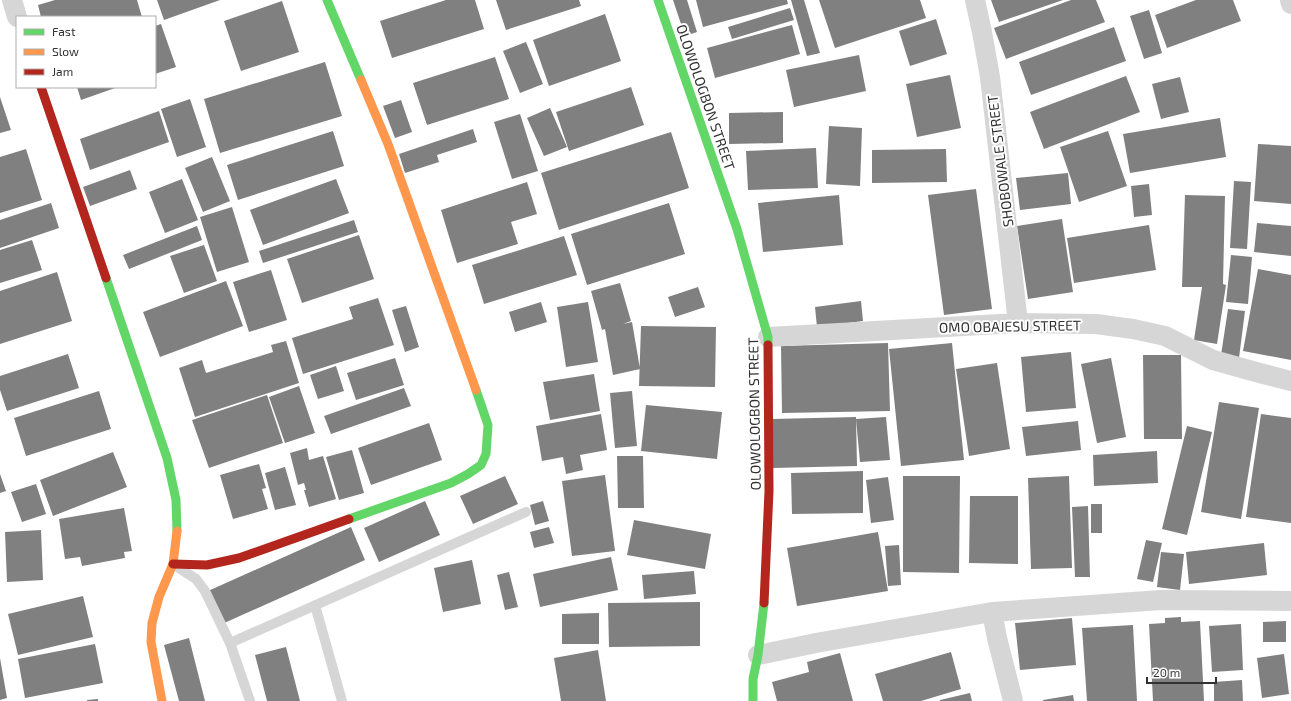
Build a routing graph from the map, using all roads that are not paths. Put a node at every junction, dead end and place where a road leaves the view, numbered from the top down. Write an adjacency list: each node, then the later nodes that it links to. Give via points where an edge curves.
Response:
1 (12, 0): 7 (street)
2 (327, 0): 13 (street, via 388,144 488,425 488,443 483,462 467,475 451,483 239,558 207,564)
3 (658, 0): 10 (street, OLOWOLOGBON STREET, via 737,229)
4 (975, 0): 9 (street, SHOBOWALE STREET, via 990,77)
5 (1290, 0): 6 (street)
6 (1291, 4)
7 (17, 16)
8 (41, 88): 13 (street, via 167,458 176,500 177,533)
9 (1018, 323): 10 (street, OMO OBAJESU STREET); 11 (street, OMO OBAJESU STREET, via 1096,324 1133,329 1165,336 1214,360)
10 (768, 337): 18 (street, OLOWOLOGBON STREET, via 769,491 765,594)
11 (1291, 381)
12 (526, 512): 15 (lane)
13 (173, 564): 17 (lane, via 196,579); 19 (street, via 159,597 152,623 151,642)
14 (1291, 601): 16 (street, via 1161,600)
15 (315, 605): 17 (lane); 21 (lane)
16 (992, 612): 18 (street); 23 (street)
17 (230, 643): 20 (lane)
18 (758, 655): 22 (street, OLOWOLOGBON STREET, via 753,679)
19 (162, 701)
20 (250, 701)
21 (342, 701)
22 (753, 701)
23 (1013, 701)

